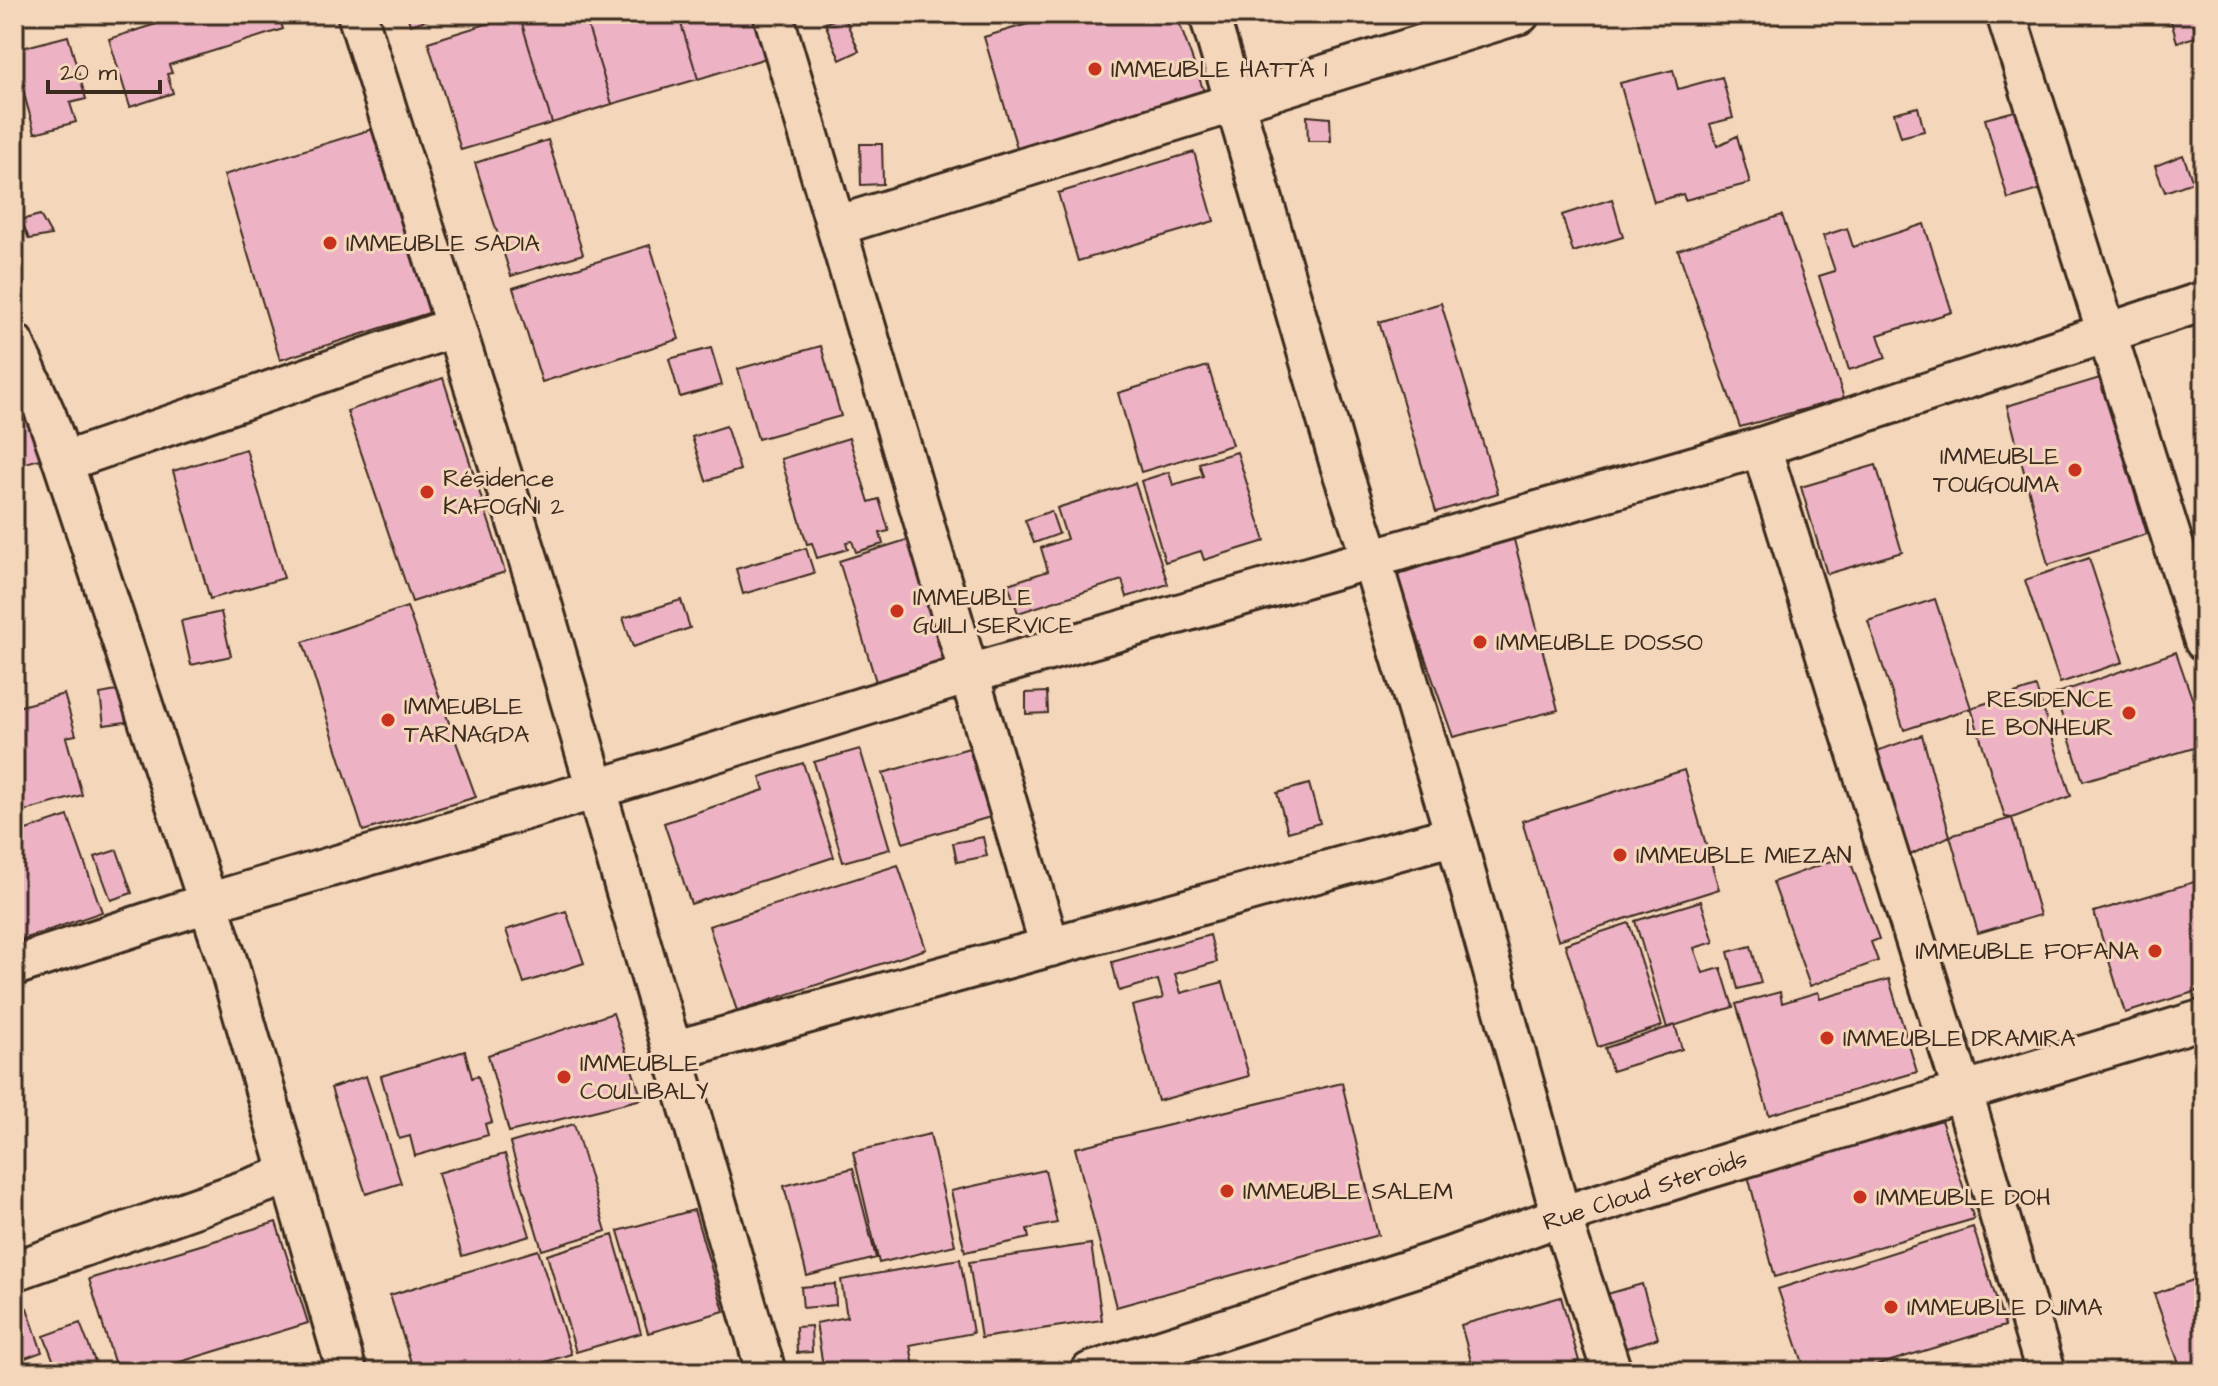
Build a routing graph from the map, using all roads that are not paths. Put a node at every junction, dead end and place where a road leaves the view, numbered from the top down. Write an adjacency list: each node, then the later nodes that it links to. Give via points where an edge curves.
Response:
1 (357, 14): 9 (street)
2 (773, 14): 7 (street)
3 (1209, 14): 6 (street)
4 (1520, 14): 6 (street)
5 (2006, 14): 10 (street)
6 (1235, 102): 7 (street); 14 (street)
7 (836, 226): 17 (street)
8 (2204, 301): 10 (street)
9 (455, 327): 13 (street); 18 (street)
10 (2105, 333): 12 (street); 15 (street)
11 (14, 343): 13 (street)
12 (1761, 447): 14 (street); 25 (street)
13 (63, 462): 20 (street)
14 (1371, 558): 17 (street); 19 (street)
15 (2199, 603): 16 (street)
16 (2204, 641)
17 (969, 674): 18 (street); 21 (street)
18 (597, 789): 20 (street); 24 (street)
19 (1455, 835): 21 (street); 27 (street)
20 (207, 903): 22 (street); 26 (street)
21 (1050, 947): 24 (street)
22 (14, 966)
23 (2204, 1019): 25 (street, Rue Cloud Steroids)
24 (672, 1051): 30 (street)
25 (1963, 1093): 27 (street, Rue Cloud Steroids); 33 (street)
26 (288, 1175): 28 (street); 29 (street)
27 (1561, 1216): 31 (street, Rue Cloud Steroids); 32 (street)
28 (14, 1271)
29 (347, 1372)
30 (766, 1372)
31 (1090, 1372)
32 (1612, 1372)
33 (2046, 1372)

